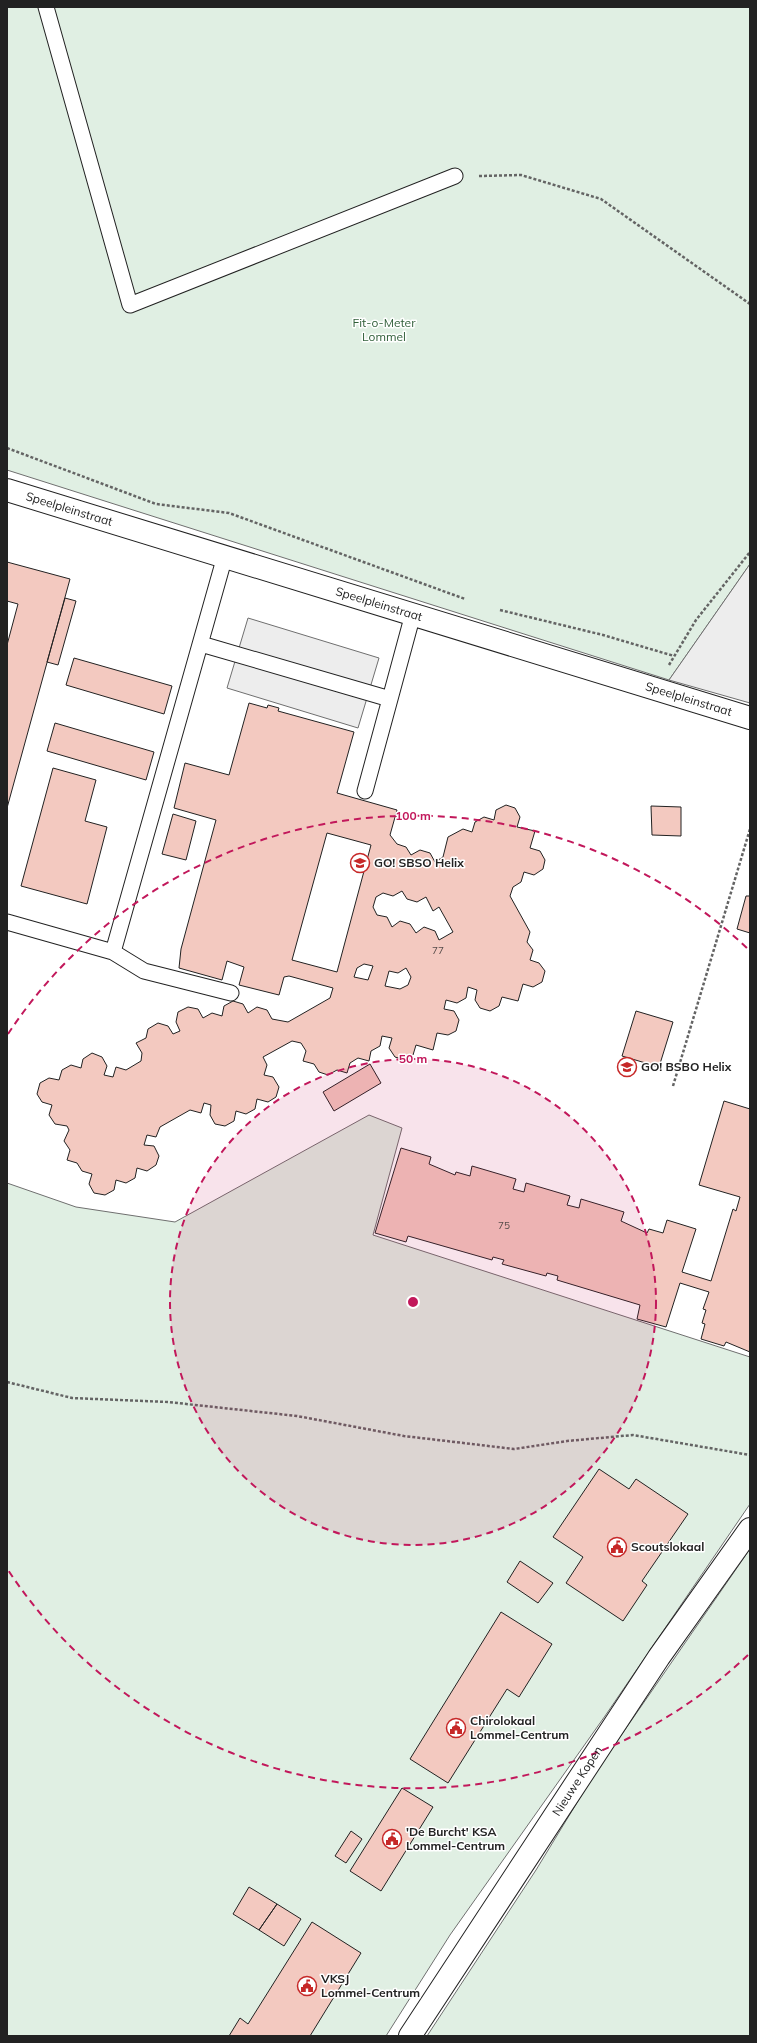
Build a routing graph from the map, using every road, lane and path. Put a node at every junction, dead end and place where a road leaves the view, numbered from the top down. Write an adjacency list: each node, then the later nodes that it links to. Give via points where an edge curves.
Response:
1 (46, 7): 2 (lane, via 130,305)
2 (455, 176): 3 (path, via 520,175 601,199)
3 (750, 304)
4 (7, 448): 8 (path, via 156,504 229,513)
5 (7, 490): 7 (street, Speelpleinstraat)
6 (750, 552): 12 (path, via 696,620)
7 (225, 556): 10 (street, Speelpleinstraat); 11 (lane)
8 (469, 600)
9 (499, 609): 12 (path, via 603,634)
10 (413, 614): 13 (street, Speelpleinstraat); 14 (lane)
11 (201, 644): 14 (lane); 19 (lane)
12 (674, 656): 13 (path)
13 (654, 689): 15 (street, Speelpleinstraat)
14 (390, 699): 16 (lane)
15 (750, 718)
16 (365, 791)
17 (750, 829): 21 (path)
18 (7, 922): 19 (lane)
19 (113, 952): 20 (lane, via 144,971)
20 (231, 993)
21 (672, 1086)
22 (7, 1382): 23 (path, via 72,1398 168,1402 297,1416 404,1436 514,1449 633,1435)
23 (750, 1455)
24 (750, 1529): 25 (street, Nieuwe Kopen, via 659,1657)
25 (410, 2036)

